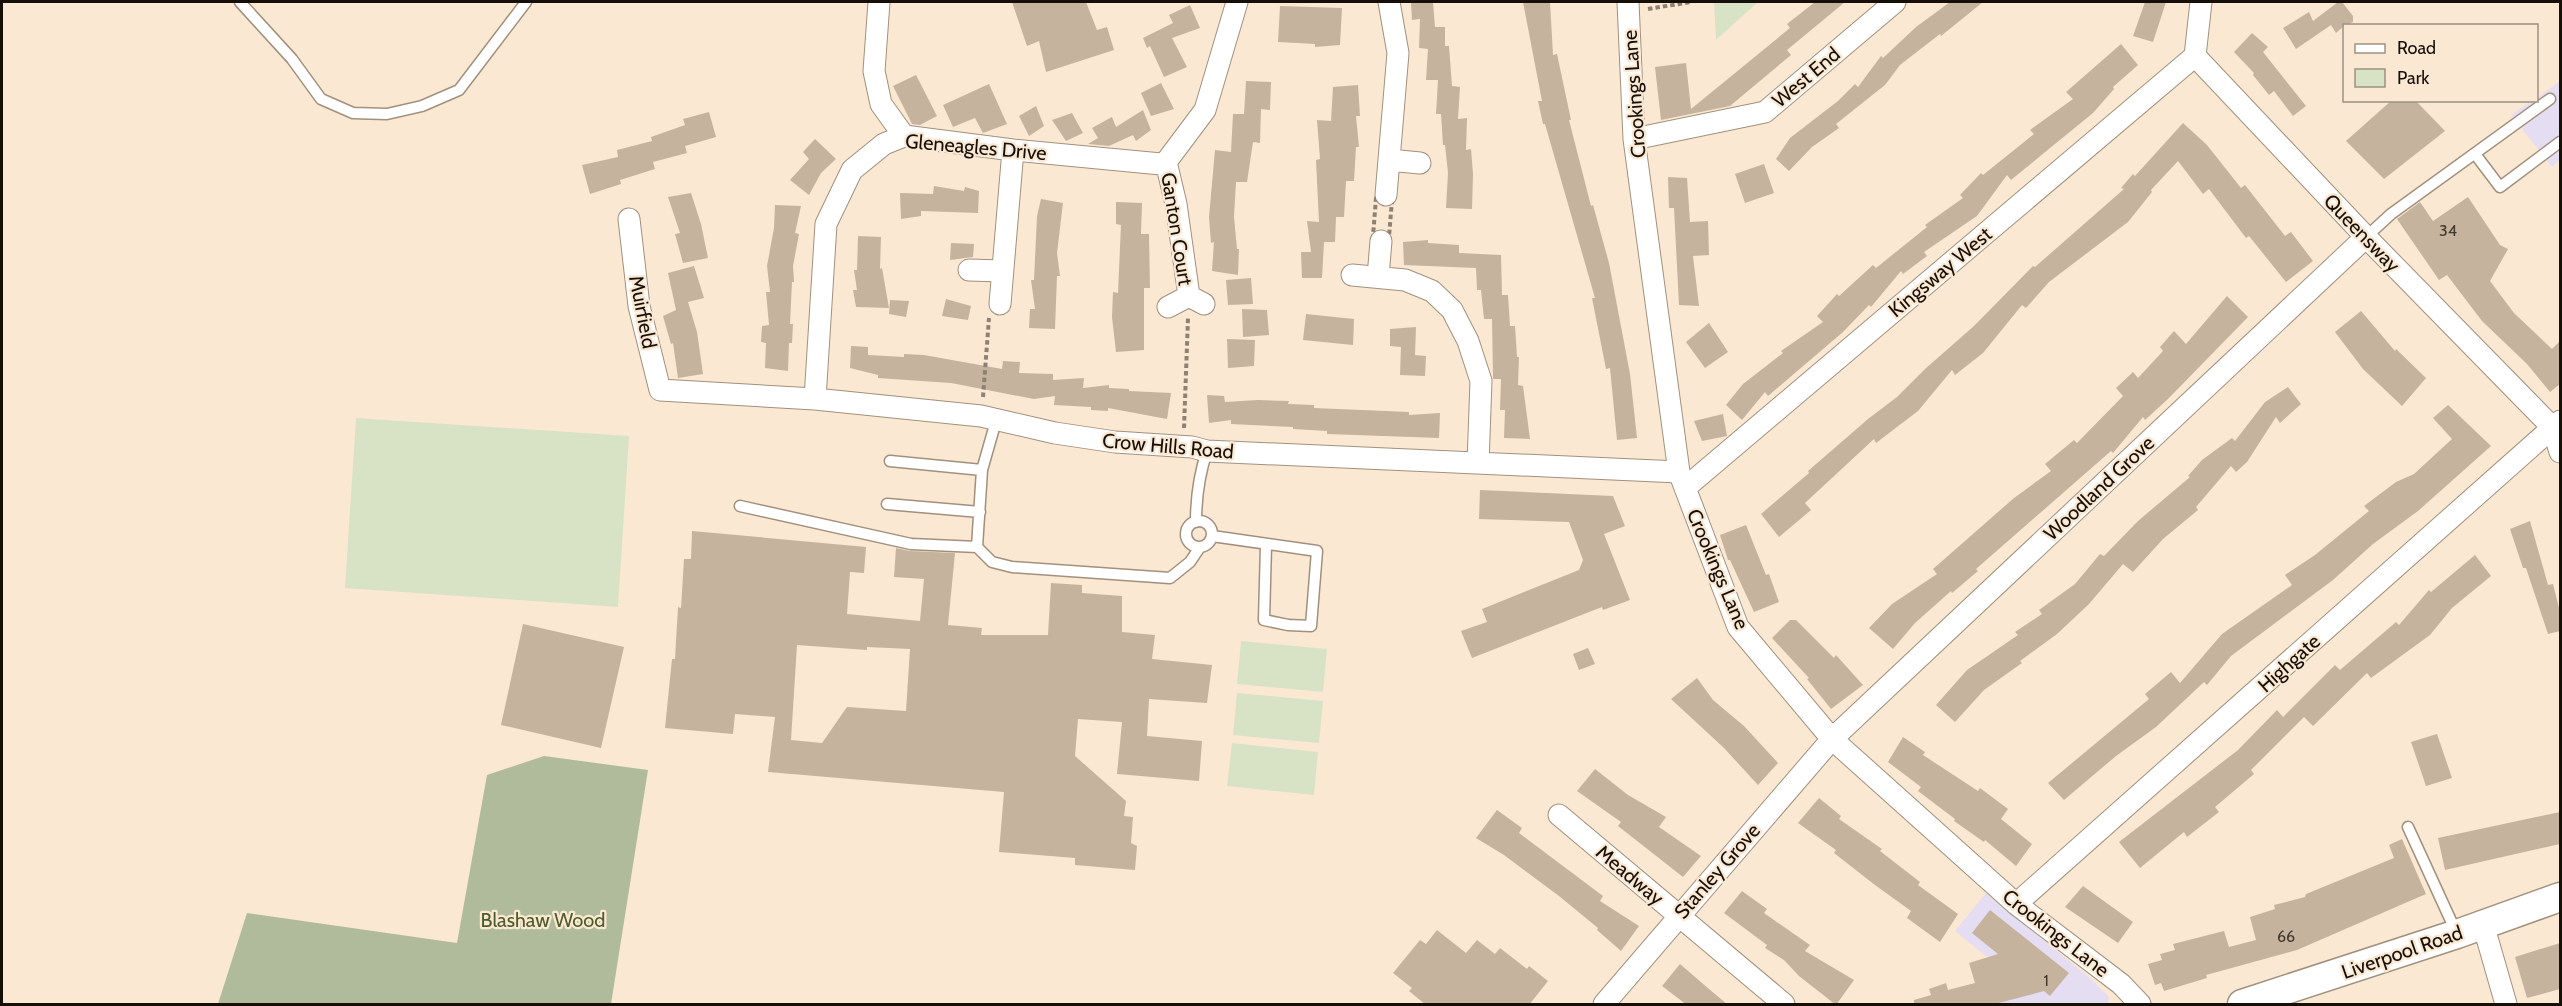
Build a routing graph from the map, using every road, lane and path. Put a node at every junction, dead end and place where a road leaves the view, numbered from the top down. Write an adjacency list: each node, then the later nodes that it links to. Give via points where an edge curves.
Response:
1 (240, 2): 2 (lane, via 292,58 321,99 352,112 387,114 422,106 459,90)
2 (526, 2)
3 (879, 2): 12 (street, via 874,71 881,105)
4 (1237, 2): 18 (street, via 1205,110)
5 (1389, 2): 17 (street, via 1398,53)
6 (1691, 2): 9 (path)
7 (1894, 2): 13 (street, West End, via 1765,112)
8 (2201, 2): 10 (street)
9 (1628, 7): 13 (street, Crookings Lane)
10 (2195, 56): 22 (street, Queensway); 41 (street, Kingsway West)
11 (2550, 99): 16 (lane)
12 (904, 136): 15 (street, Gleneagles Drive); 32 (street, Gleneagles Drive, via 884,144 852,170 826,224)
13 (1634, 139): 41 (street, Crookings Lane)
14 (2560, 142): 16 (lane, via 2500,187)
15 (1013, 150): 18 (street, Gleneagles Drive); 25 (street)
16 (2475, 154): 22 (lane, via 2391,214)
17 (1389, 160): 19 (street); 20 (street)
18 (1166, 162): 28 (street, Ganton Court)
19 (1420, 163)
20 (1386, 195): 23 (path, via 1392,200 1390,228 1389,237); 23 (path, via 1376,198 1373,236)
21 (633, 228): 31 (street, Muirfield, via 639,306)
22 (2366, 237): 34 (street, Queensway); 50 (street, Woodland Grove)
23 (1381, 242): 27 (street)
24 (969, 270): 25 (street)
25 (1002, 271): 29 (street)
26 (1352, 275): 27 (street)
27 (1378, 276): 39 (street, via 1405,280 1432,291 1452,310 1468,341 1481,381)
28 (1196, 300): 30 (street, Ganton Court); 35 (path)
29 (1000, 304): 33 (path, via 990,305)
30 (1168, 307)
31 (660, 390): 32 (street, Crow Hills Road)
32 (814, 399): 33 (street, Crow Hills Road)
33 (989, 418): 35 (street, Crow Hills Road, via 1115,442); 40 (lane)
34 (2557, 425): 37 (street, Queensway); 54 (street, Highgate)
35 (1184, 447): 36 (street, Crow Hills Road)
36 (1207, 451): 39 (street, Crow Hills Road); 45 (lane, via 1199,472)
37 (2560, 452)
38 (890, 461): 40 (lane)
39 (1478, 463): 41 (street, Crow Hills Road)
40 (982, 470): 44 (lane)
41 (1682, 480): 50 (street, Crookings Lane, via 1738,627)
42 (887, 504): 44 (lane)
43 (740, 506): 48 (lane, via 911,544)
44 (980, 512): 48 (lane)
45 (1196, 522): 46 (lane, via 1208,525); 49 (lane, via 1186,534 1188,542)
46 (1212, 536): 47 (lane); 49 (lane)
47 (1266, 545): 47 (lane, via 1317,551 1311,626 1264,620)
48 (977, 546): 49 (lane, via 992,562 1012,567 1170,578 1190,562)
49 (1200, 547)
50 (1832, 738): 54 (street, Crookings Lane); 55 (street, Stanley Grove)
51 (1559, 815): 55 (street, Meadway)
52 (2408, 827): 56 (lane)
53 (2560, 897): 56 (street, Liverpool Road)
54 (2016, 904): 59 (street, Crookings Lane, via 2121,984)
55 (1678, 916): 57 (street, Stanley Grove); 58 (street, Meadway)
56 (2470, 929): 60 (street, Liverpool Road); 61 (street)
57 (1604, 1005)
58 (1784, 1005)
59 (2140, 1005)
60 (2242, 1005)
61 (2506, 1005)

